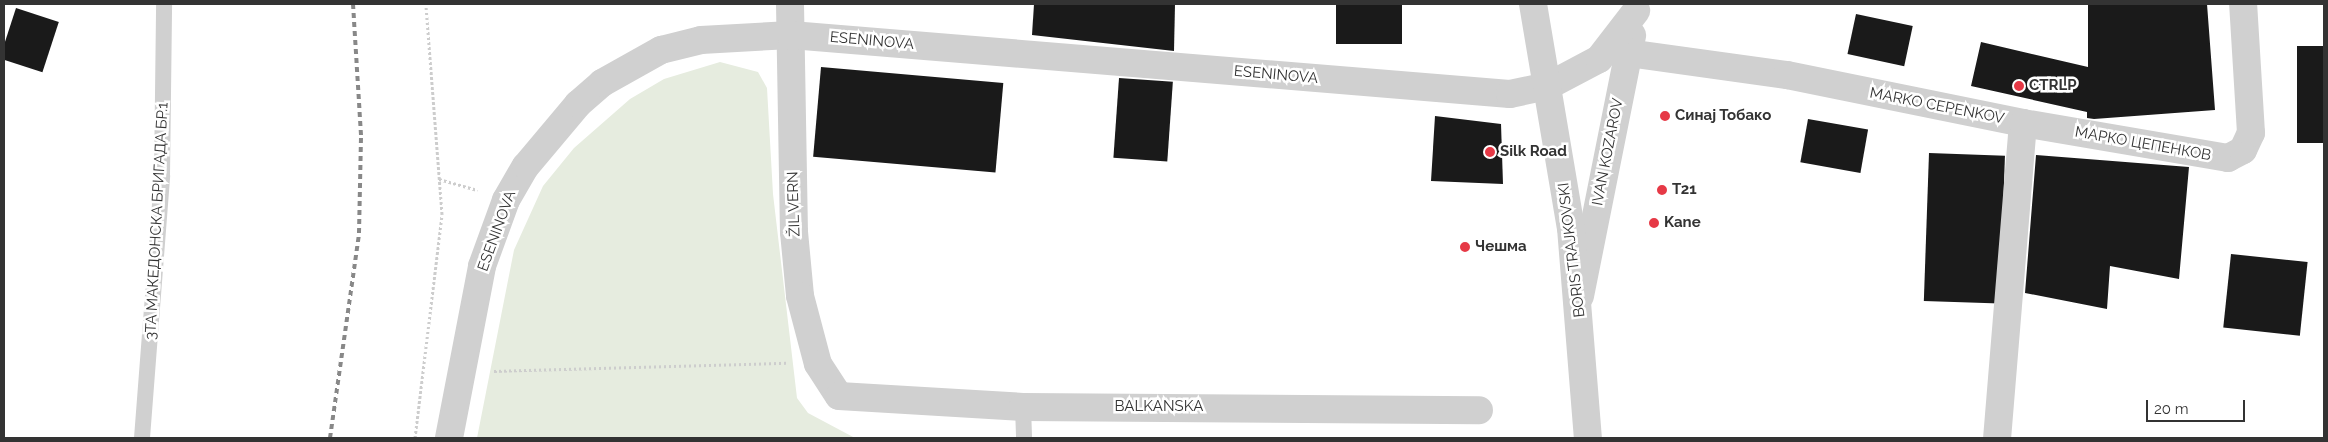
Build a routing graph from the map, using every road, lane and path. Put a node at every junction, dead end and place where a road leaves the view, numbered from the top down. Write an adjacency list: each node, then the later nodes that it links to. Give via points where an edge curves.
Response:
1 (164, 4): 19 (lane, 3ТА МАКЕДОНСКА БРИГАДА БР.1, via 162,176)
2 (426, 4): 11 (path)
3 (790, 4): 7 (street, ŽIL VERN)
4 (1533, 4): 9 (street, BORIS TRAJKOVSKI)
5 (2243, 4): 10 (street, МАРКО ЦЕПЕНКОВ, via 2251,133 2243,150 2228,158)
6 (1637, 7): 8 (street, IVAN KOZAROV); 9 (street, ESENINOVA, via 1599,59)
7 (791, 35): 9 (street, ESENINOVA, via 1510,94); 12 (street, ESENINOVA, via 701,40 644,58 578,104 531,159); 16 (street, ŽIL VERN, via 800,296 818,364)
8 (1628, 53): 10 (street, MARKO CEPENKOV, via 1787,75); 13 (street, IVAN KOZAROV)
9 (1548, 86): 13 (street, BORIS TRAJKOVSKI)
10 (2023, 123): 24 (street, MARKO CEPENKOV)
11 (439, 179): 12 (path); 20 (path, via 442,214)
12 (506, 200): 21 (street, ESENINOVA, via 482,266)
13 (1579, 300): 23 (street, BORIS TRAJKOVSKI)
14 (795, 363): 15 (path)
15 (484, 371)
16 (839, 396): 17 (street, BALKANSKA)
17 (1023, 407): 18 (street, BALKANSKA); 22 (lane)
18 (1479, 410)
19 (142, 438)
20 (415, 438)
21 (449, 438)
22 (1024, 438)
23 (1588, 438)
24 (1997, 438)

